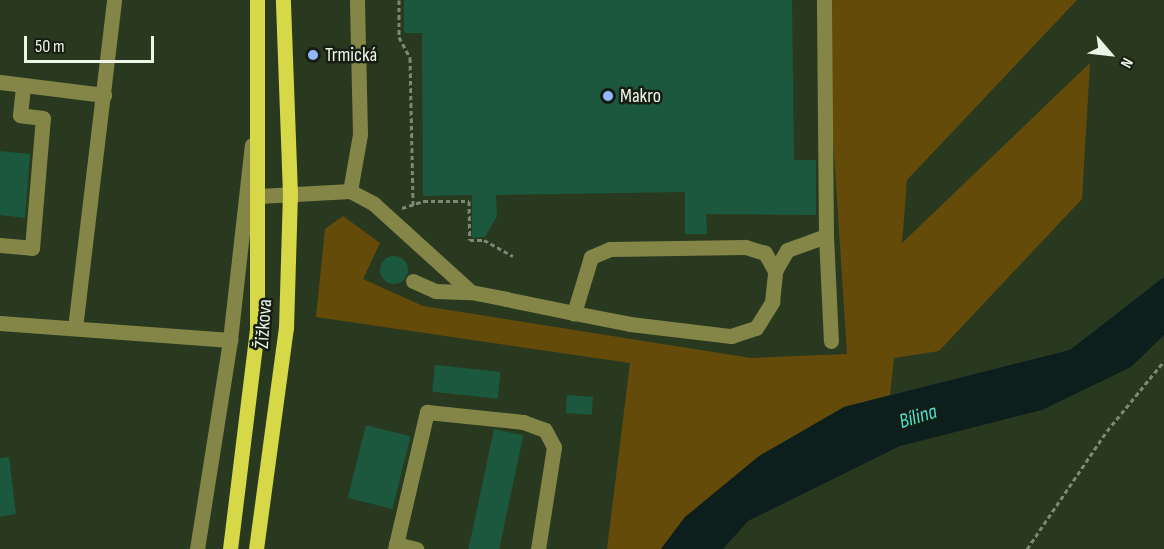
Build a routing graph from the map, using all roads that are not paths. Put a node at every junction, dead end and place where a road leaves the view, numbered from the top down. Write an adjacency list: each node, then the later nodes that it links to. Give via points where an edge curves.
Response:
1 (114, 0): 8 (lane)
2 (257, 0): 9 (main road, Žižkova)
3 (283, 0): 11 (main road, Žižkova)
4 (357, 0): 10 (lane, via 360,134)
5 (824, 0): 13 (lane)
6 (0, 82): 7 (lane)
7 (23, 85): 8 (lane); 14 (lane, via 20,115 43,118 32,248)
8 (104, 95): 20 (lane)
9 (258, 99): 12 (main road, Žižkova); 21 (lane, Žižkova)
10 (350, 191): 11 (lane); 17 (lane, via 374,204)
11 (290, 194): 12 (lane); 26 (main road, Žižkova, via 286,328)
12 (259, 196): 25 (main road, Žižkova, via 256,340)
13 (826, 236): 15 (lane, via 787,250); 22 (lane)
14 (0, 245)
15 (775, 271): 18 (lane, via 772,303 756,328 730,336); 18 (lane, via 765,253 745,247 610,249 591,258)
16 (413, 281): 17 (lane, via 435,291)
17 (471, 292): 18 (lane)
18 (574, 313)
19 (0, 323): 20 (lane, Žižkova)
20 (75, 328): 21 (lane, Žižkova)
21 (230, 340): 24 (lane, Žižkova)
22 (831, 341)
23 (396, 547): 27 (lane); 28 (lane, via 427,412 523,422 545,429 554,447)
24 (197, 549)
25 (230, 549)
26 (256, 549)
27 (416, 549)
28 (538, 549)

